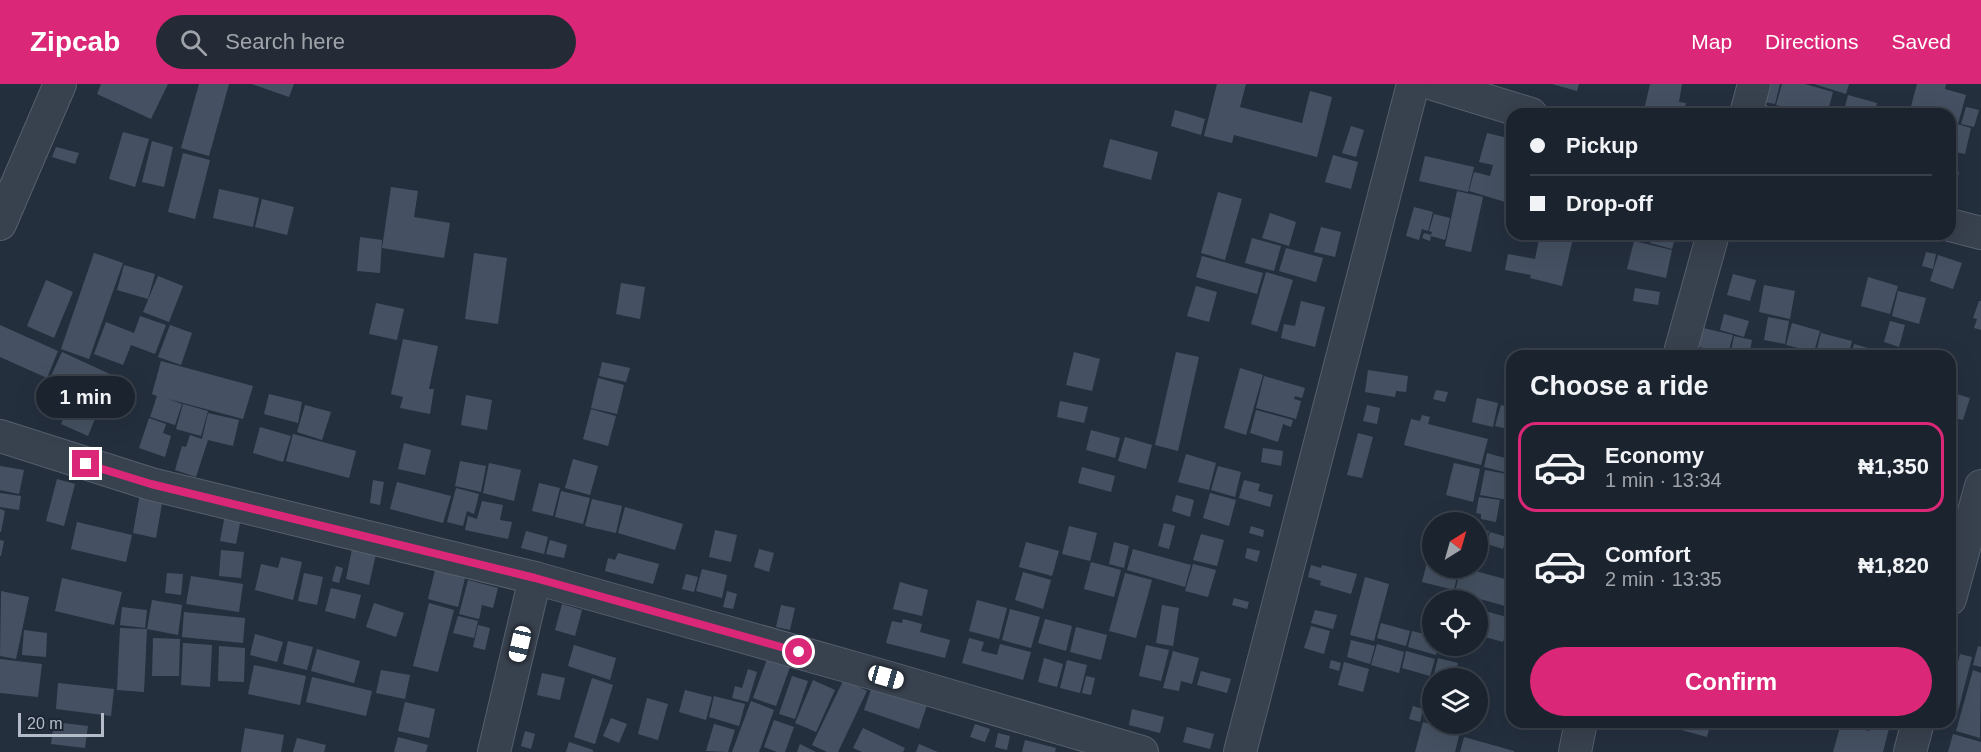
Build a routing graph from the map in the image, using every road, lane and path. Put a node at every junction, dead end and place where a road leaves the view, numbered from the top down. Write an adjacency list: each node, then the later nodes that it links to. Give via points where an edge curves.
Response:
1 (60, 84): 7 (street)
2 (1413, 84): 20 (street)
3 (1433, 84): 5 (street)
4 (1754, 84): 6 (street)
5 (1511, 108)
6 (1748, 108)
7 (0, 224)
8 (1956, 227): 9 (street)
9 (1981, 233)
10 (1711, 240): 11 (street)
11 (1681, 350)
12 (0, 436): 15 (street, via 151,484)
13 (1981, 486): 14 (street)
14 (1956, 577)
15 (535, 578): 18 (street); 19 (street)
16 (1580, 728): 21 (street)
17 (1916, 728): 22 (street)
18 (494, 752)
19 (1142, 752)
20 (1240, 752)
21 (1575, 752)
22 (1910, 752)

